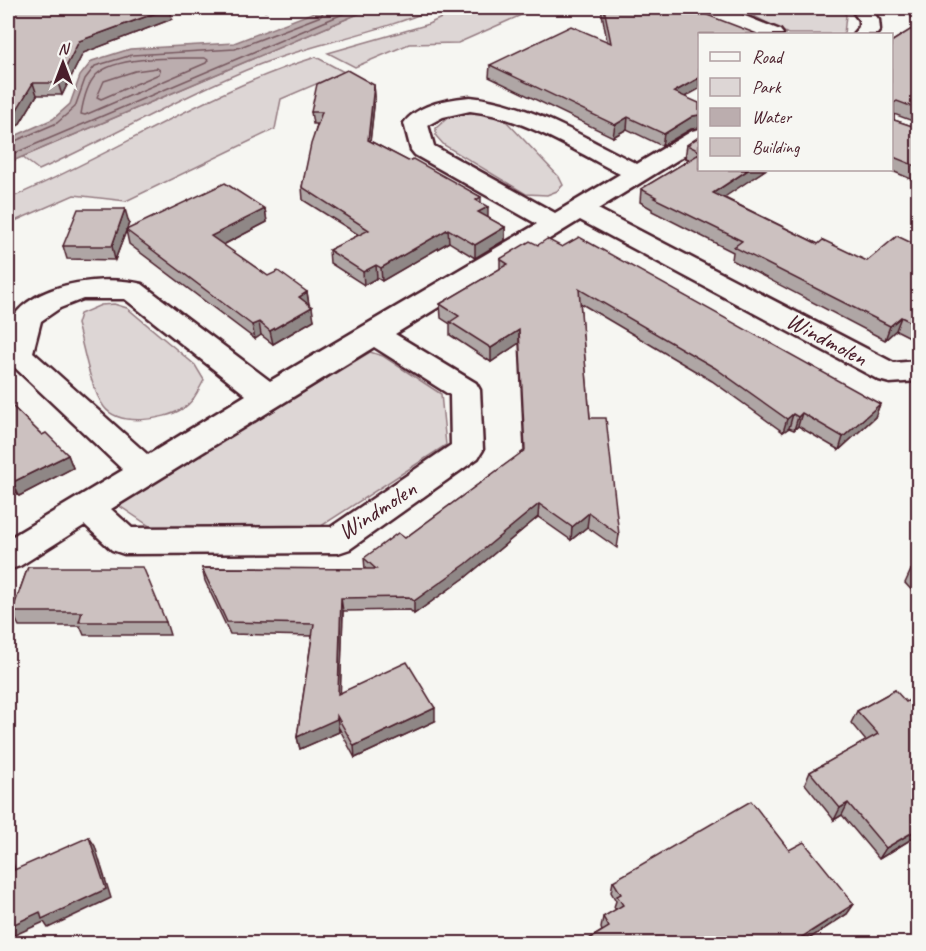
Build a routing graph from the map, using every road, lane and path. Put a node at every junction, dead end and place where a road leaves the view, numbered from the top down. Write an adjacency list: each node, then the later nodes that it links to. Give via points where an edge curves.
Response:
1 (708, 8): 3 (street)
2 (860, 8): 4 (street, via 869,20 870,30)
3 (770, 33)
4 (866, 33)
5 (698, 137): 6 (street)
6 (637, 173): 7 (street); 7 (street, Windmolen, via 508,110 484,104 454,105 433,111 416,123 423,150)
7 (567, 216): 8 (street); 9 (street, Windmolen, via 890,373)
8 (374, 334): 10 (street); 12 (street, Windmolen, via 465,390 467,450 338,540 124,541)
9 (918, 371)
10 (268, 396): 11 (street); 11 (street, via 132,290 79,290 50,302 28,317 18,354)
11 (146, 472): 12 (street)
12 (88, 508): 13 (street)
13 (8, 556)

